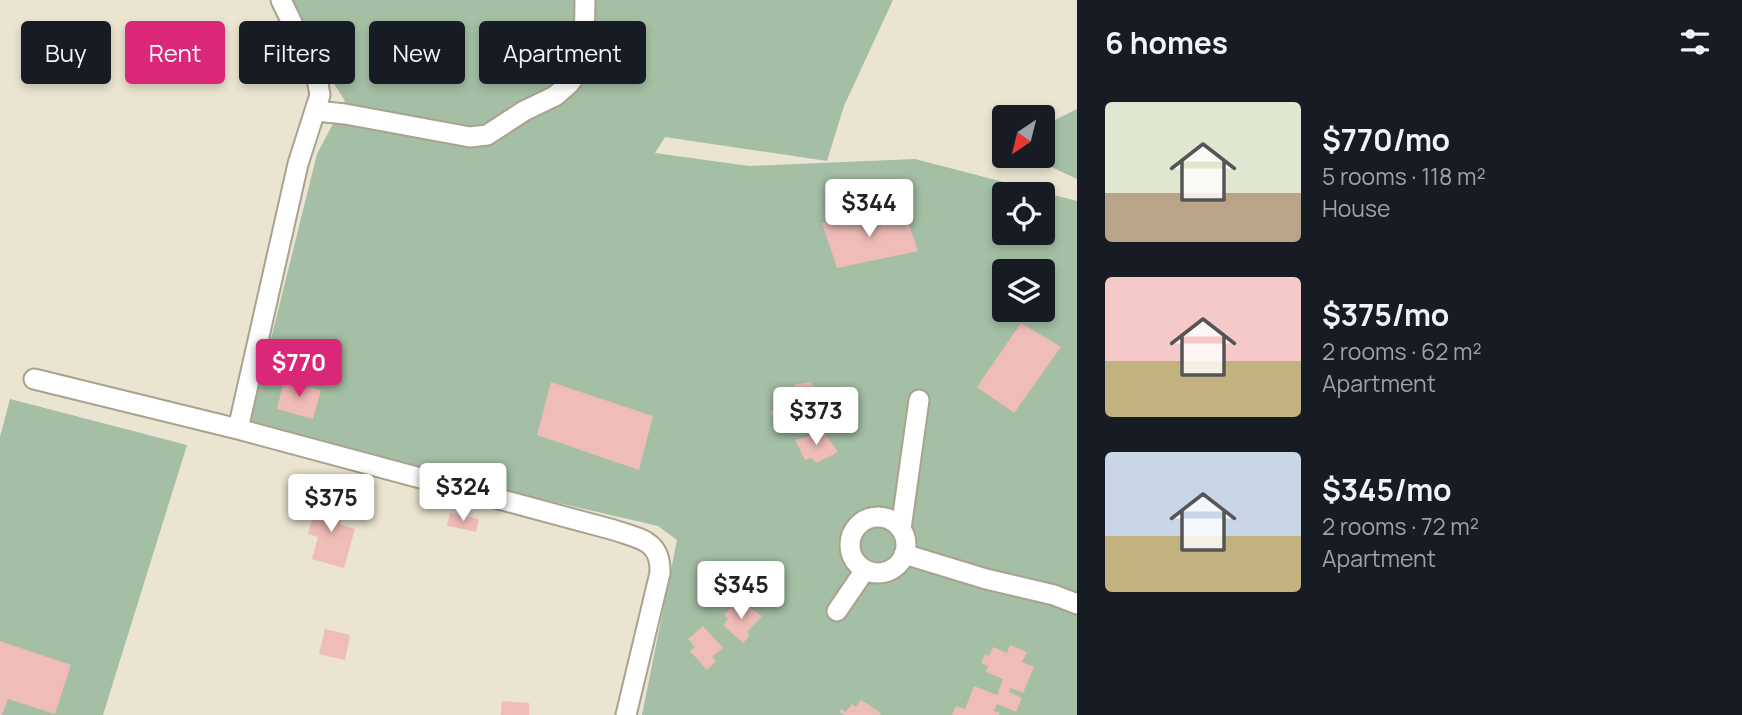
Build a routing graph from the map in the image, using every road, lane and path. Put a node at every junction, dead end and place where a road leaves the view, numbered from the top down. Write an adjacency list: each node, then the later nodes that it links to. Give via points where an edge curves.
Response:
1 (281, 0): 3 (street, via 316,73 320,95)
2 (585, 0): 3 (street, via 584,55 579,71 555,96 487,135)
3 (316, 111): 6 (street, via 299,164)
4 (34, 379): 6 (street)
5 (919, 400): 7 (street)
6 (238, 429): 12 (street, via 614,530 653,546 659,553 660,573)
7 (901, 529): 8 (street); 9 (street, via 879,516 856,526 850,551)
8 (904, 554): 9 (street, via 889,571); 10 (street)
9 (865, 570): 11 (street)
10 (1077, 604)
11 (837, 611)
12 (626, 715)

